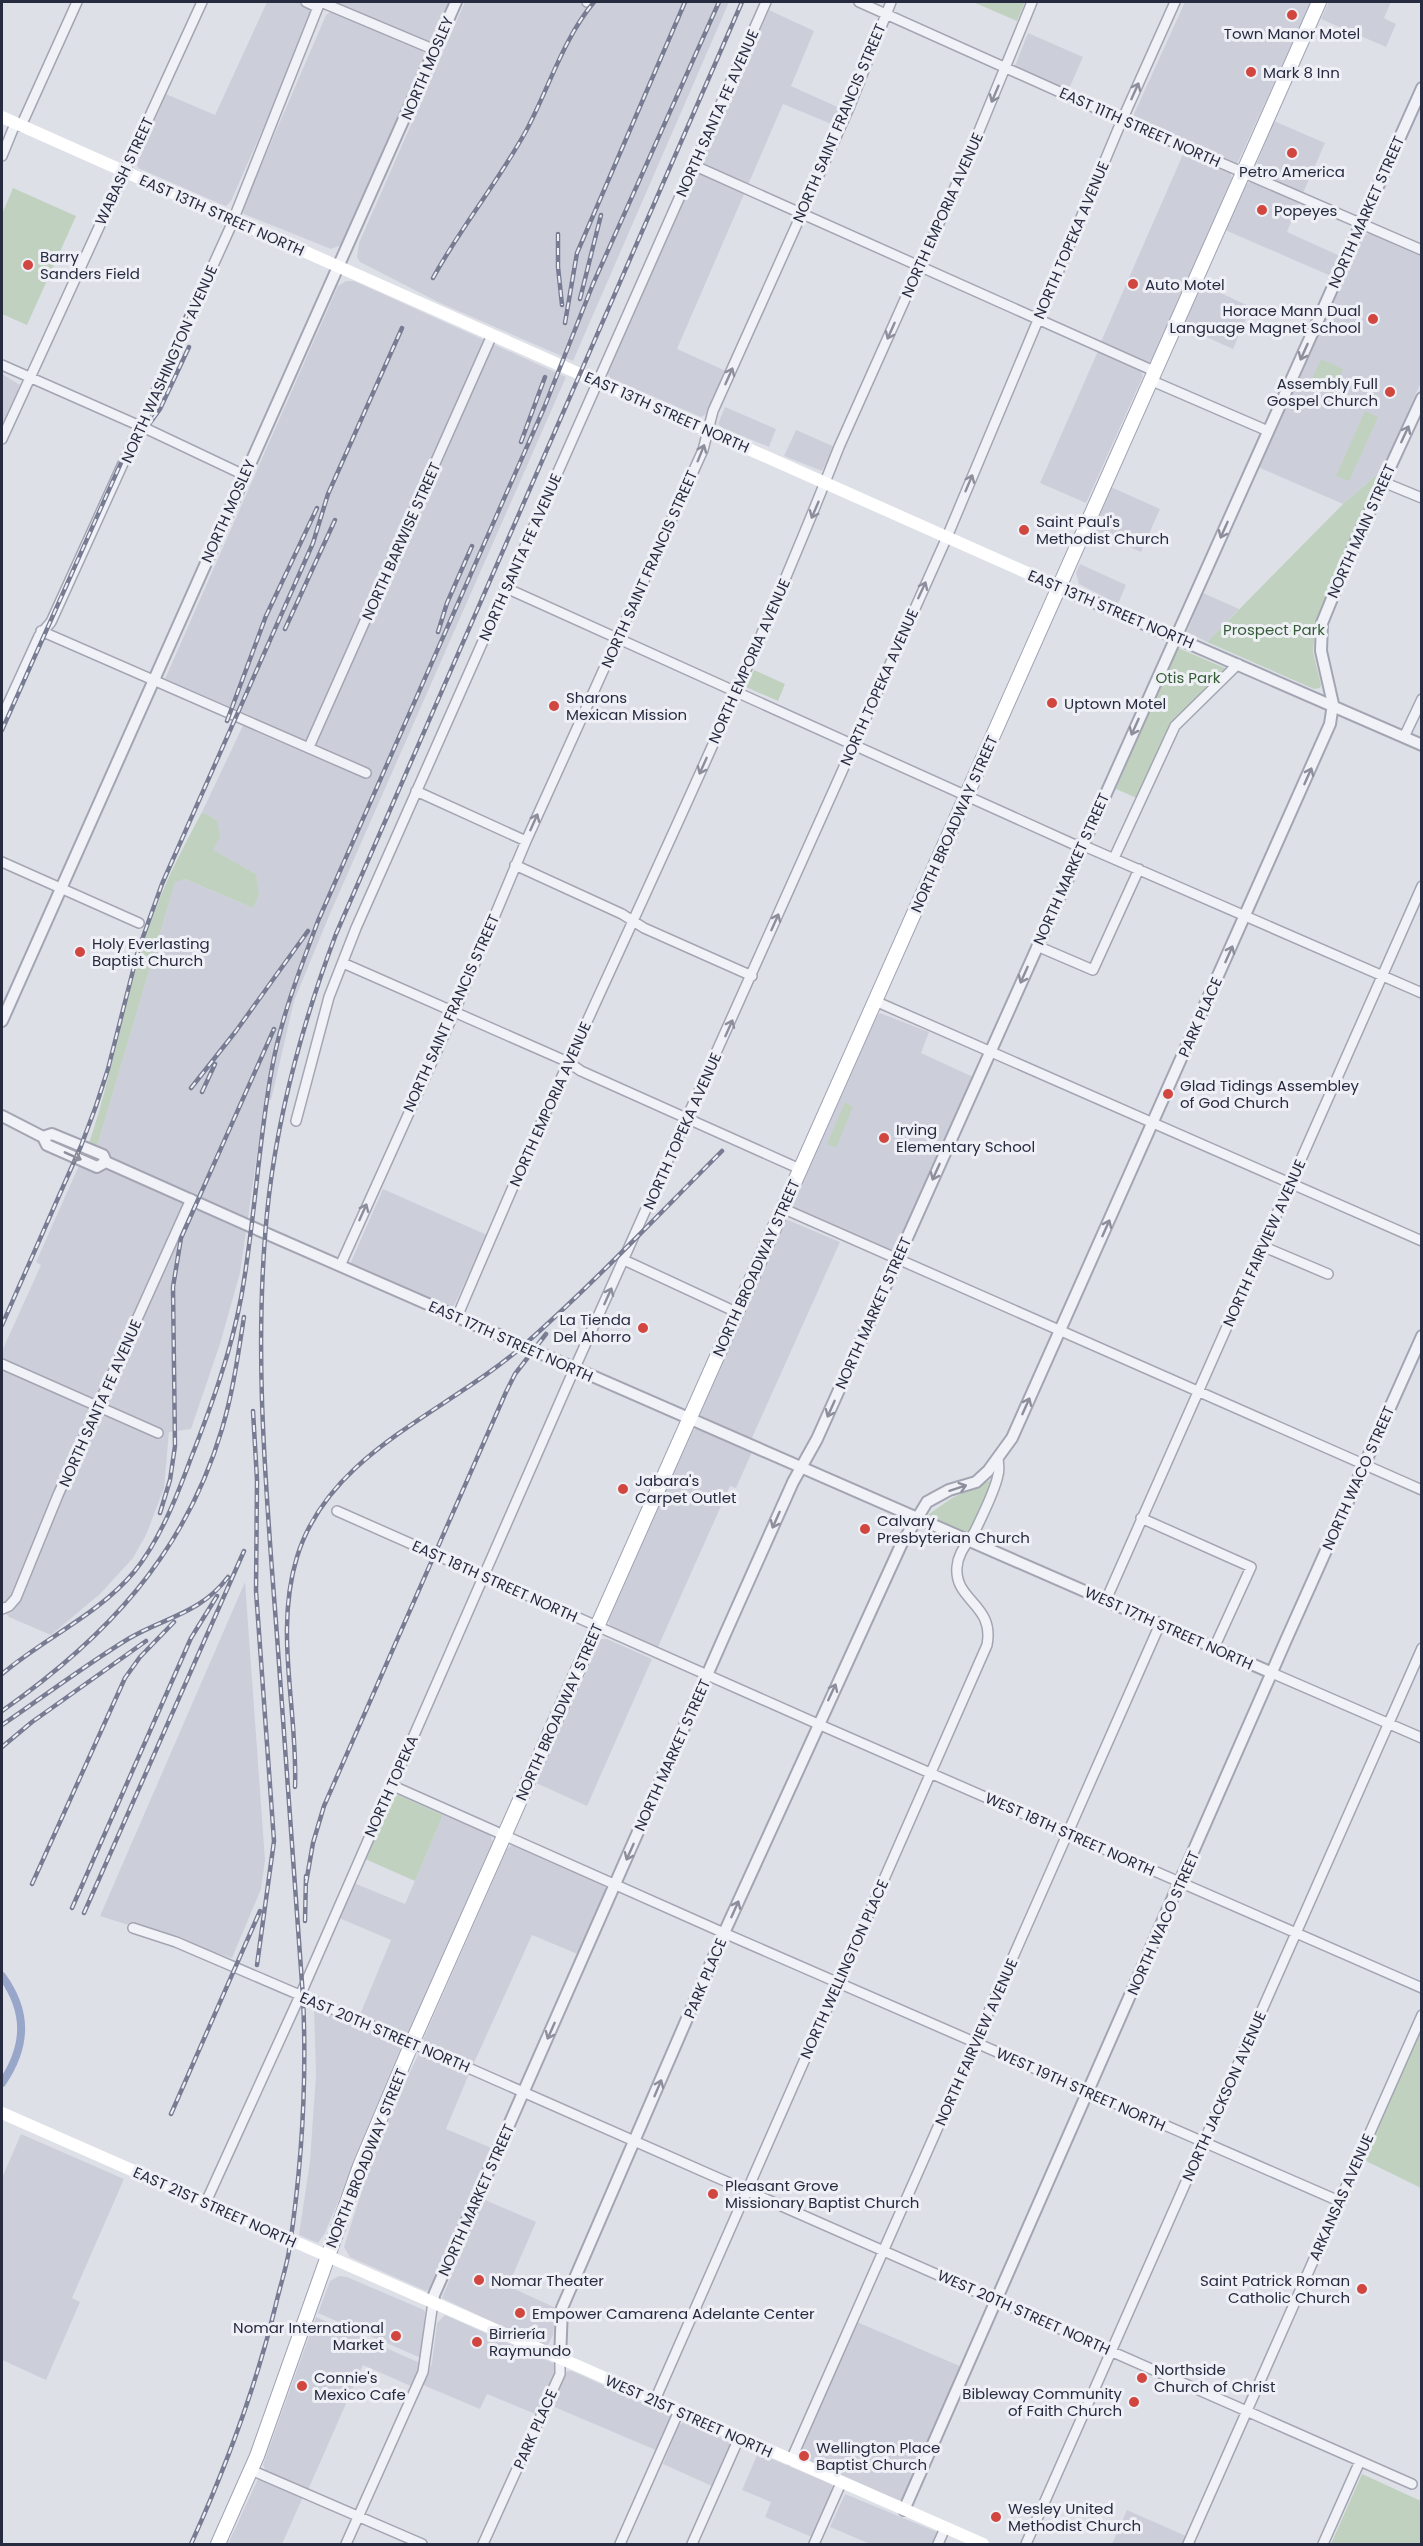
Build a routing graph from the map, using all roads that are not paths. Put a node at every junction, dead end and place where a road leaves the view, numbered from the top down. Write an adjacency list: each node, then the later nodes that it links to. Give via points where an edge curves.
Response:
1 (77, 2): 18 (street)
2 (202, 2): 21 (street, WABASH STREET)
3 (306, 2): 11 (street)
4 (456, 2): 13 (street, NORTH MOSLEY)
5 (766, 2): 20 (street, NORTH SANTA FE AVENUE)
6 (859, 2): 12 (street, EAST 11TH STREET NORTH)
7 (891, 2): 12 (street, NORTH SAINT FRANCIS STREET)
8 (1032, 2): 14 (street, NORTH EMPORIA AVENUE)
9 (1175, 2): 17 (street, NORTH TOPEKA AVENUE, one-way to 9)
10 (1319, 2): 22 (main road, NORTH BROADWAY STREET)
11 (320, 3): 13 (street); 24 (street, NORTH WASHINGTON AVENUE)
12 (886, 14): 14 (street, EAST 11TH STREET NORTH); 23 (street, NORTH SAINT FRANCIS STREET)
13 (435, 50): 27 (street, NORTH MOSLEY)
14 (1006, 68): 17 (street, EAST 11TH STREET NORTH); 28 (street, NORTH EMPORIA AVENUE, one-way to 28)
15 (1422, 88): 25 (street, NORTH MARKET STREET)
16 (2, 117): 18 (main road, EAST 13TH STREET NORTH)
17 (1122, 120): 22 (street, EAST 11TH STREET NORTH); 29 (street, NORTH TOPEKA AVENUE)
18 (18, 125): 19 (street); 21 (main road, EAST 13TH STREET NORTH)
19 (2, 156)
20 (693, 165): 23 (street); 34 (street, NORTH SANTA FE AVENUE)
21 (124, 172): 24 (main road, EAST 13TH STREET NORTH); 33 (street, WABASH STREET)
22 (1243, 172): 25 (street, EAST 11TH STREET NORTH); 32 (main road, NORTH BROADWAY STREET)
23 (801, 213): 28 (street); 37 (street, NORTH SAINT FRANCIS STREET, one-way to 23)
24 (233, 220): 27 (main road, EAST 13TH STREET NORTH); 36 (street, NORTH WASHINGTON AVENUE)
25 (1361, 223): 26 (street, EAST 11TH STREET NORTH); 38 (street, NORTH MARKET STREET, one-way to 38)
26 (1422, 250)
27 (338, 266): 30 (main road, EAST 13TH STREET NORTH); 40 (street, NORTH MOSLEY)
28 (920, 267): 29 (street); 41 (street, NORTH EMPORIA AVENUE, one-way to 41)
29 (1038, 321): 32 (street); 44 (street, NORTH TOPEKA AVENUE, one-way to 29)
30 (492, 334): 34 (main road, EAST 13TH STREET NORTH); 59 (street, NORTH BARWISE STREET)
31 (2, 365): 33 (street)
32 (1152, 376): 38 (street); 45 (main road, NORTH BROADWAY STREET)
33 (29, 377): 36 (street); 39 (street, WABASH STREET)
34 (598, 381): 37 (main road, EAST 13TH STREET NORTH); 46 (street, NORTH SANTA FE AVENUE)
35 (1422, 398): 42 (street, NORTH MAIN STREET, one-way to 35)
36 (141, 426): 40 (street); 47 (street, NORTH WASHINGTON AVENUE, via 51,622)
37 (708, 430): 41 (main road, EAST 13TH STREET NORTH); 48 (street, NORTH SAINT FRANCIS STREET, one-way to 37, via 703,450)
38 (1268, 431): 49 (street, NORTH MARKET STREET, one-way to 49)
39 (2, 439)
40 (244, 475): 51 (street, NORTH MOSLEY)
41 (825, 482): 44 (main road, EAST 13TH STREET NORTH); 52 (street, NORTH EMPORIA AVENUE, one-way to 52)
42 (1383, 482): 43 (street); 54 (street, NORTH MAIN STREET, via 1322,623 1321,651)
43 (1422, 498)
44 (947, 537): 45 (main road, EAST 13TH STREET NORTH); 57 (street, NORTH TOPEKA AVENUE, one-way to 44)
45 (1059, 587): 49 (street, EAST 13TH STREET NORTH); 62 (main road, NORTH BROADWAY STREET)
46 (506, 588): 48 (street); 61 (street, NORTH SANTA FE AVENUE)
47 (41, 632): 51 (street); 55 (street, NORTH WASHINGTON AVENUE)
48 (618, 637): 52 (street); 63 (street, NORTH SAINT FRANCIS STREET, one-way to 48)
49 (1176, 637): 50 (street, EAST 13TH STREET NORTH); 64 (street, NORTH MARKET STREET, one-way to 64)
50 (1238, 664): 54 (street, EAST 13TH STREET NORTH); 65 (street, via 1175,726)
51 (153, 680): 59 (street); 70 (street, NORTH MOSLEY)
52 (736, 692): 57 (street); 72 (street, NORTH EMPORIA AVENUE, one-way to 72)
53 (1422, 699): 56 (street)
54 (1333, 704): 56 (street, EAST 13TH STREET NORTH); 71 (street, PARK PLACE, one-way to 54, via 1330,724)
55 (2, 717)
56 (1404, 737): 58 (street, EAST 13TH STREET NORTH)
57 (852, 745): 62 (street); 76 (street, NORTH TOPEKA AVENUE, one-way to 57)
58 (1422, 745)
59 (309, 747): 60 (street)
60 (366, 773)
61 (416, 791): 63 (street); 75 (street, NORTH SANTA FE AVENUE)
62 (966, 797): 64 (street); 79 (main road, NORTH BROADWAY STREET)
63 (526, 841): 67 (street, NORTH SAINT FRANCIS STREET)
64 (1082, 845): 65 (street); 74 (street, NORTH MARKET STREET)
65 (1114, 858): 68 (street)
66 (2, 862): 70 (street)
67 (515, 865): 72 (street); 80 (street, NORTH SAINT FRANCIS STREET)
68 (1138, 869): 71 (street); 74 (street, via 1093,970)
69 (1422, 886): 77 (street, NORTH FAIRVIEW AVENUE)
70 (60, 887): 73 (street); 81 (street, NORTH MOSLEY)
71 (1246, 916): 77 (street); 87 (street, PARK PLACE, one-way to 71)
72 (633, 922): 76 (street); 83 (street, NORTH EMPORIA AVENUE)
73 (139, 923)
74 (1037, 946): 82 (street, NORTH MARKET STREET, one-way to 82)
75 (343, 963): 80 (street); 86 (street, NORTH SANTA FE AVENUE, via 318,1034)
76 (752, 976): 85 (street, NORTH TOPEKA AVENUE, one-way to 76)
77 (1382, 976): 78 (street); 89 (street, NORTH FAIRVIEW AVENUE)
78 (1422, 993)
79 (875, 1001): 82 (street); 88 (main road, NORTH BROADWAY STREET)
80 (454, 1013): 83 (street); 96 (street, NORTH SAINT FRANCIS STREET, one-way to 80)
81 (2, 1021)
82 (989, 1052): 87 (street); 95 (street, NORTH MARKET STREET, one-way to 95)
83 (568, 1062): 85 (street); 99 (street, NORTH EMPORIA AVENUE)
84 (2, 1116): 90 (street, EAST 17TH STREET NORTH, via 43,1137 52,1134 103,1155 106,1162)
85 (688, 1119): 88 (street); 94 (street, NORTH TOPEKA AVENUE)
86 (296, 1121)
87 (1152, 1123): 89 (street); 100 (street, PARK PLACE, one-way to 87)
88 (800, 1169): 91 (main road, NORTH BROADWAY STREET)
89 (1290, 1184): 92 (street); 93 (street, NORTH FAIRVIEW AVENUE)
90 (191, 1199): 96 (street, EAST 17TH STREET NORTH); 105 (street, NORTH SANTA FE AVENUE)
91 (782, 1208): 95 (street); 98 (main road, NORTH BROADWAY STREET)
92 (1422, 1240)
93 (1262, 1246): 97 (street); 104 (street, NORTH FAIRVIEW AVENUE)
94 (624, 1260): 98 (street); 103 (street, NORTH TOPEKA AVENUE, one-way to 94)
95 (897, 1260): 100 (street); 110 (street, NORTH MARKET STREET, one-way to 110)
96 (340, 1266): 99 (street, EAST 17TH STREET NORTH)
97 (1328, 1274)
98 (736, 1312): 106 (main road, NORTH BROADWAY STREET)
99 (457, 1317): 103 (street, EAST 17TH STREET NORTH)
100 (1059, 1331): 104 (street); 108 (street, PARK PLACE, one-way to 100, via 1012,1438)
101 (1422, 1336): 109 (street, NORTH WACO STREET)
102 (2, 1364): 105 (street)
103 (575, 1368): 106 (street, EAST 17TH STREET NORTH); 116 (street, NORTH TOPEKA)
104 (1198, 1392): 109 (street); 114 (street, NORTH FAIRVIEW AVENUE)
105 (98, 1407): 107 (street); 118 (street, NORTH SANTA FE AVENUE, via 15,1598)
106 (688, 1418): 110 (street, EAST 17TH STREET NORTH); 120 (main road, NORTH BROADWAY STREET)
107 (158, 1432)
108 (998, 1457): 113 (street, PARK PLACE, one-way to 108, via 927,1502 976,1482); 115 (street, PARK PLACE, via 998,1475)
109 (1364, 1465): 111 (street); 123 (street, NORTH WACO STREET)
110 (801, 1467): 113 (street, EAST 17TH STREET NORTH); 124 (street, NORTH MARKET STREET, one-way to 124)
111 (1422, 1490)
112 (337, 1511): 116 (street, EAST 18TH STREET NORTH)
113 (917, 1518): 115 (street, WEST 17TH STREET NORTH); 125 (street, PARK PLACE, one-way to 113)
114 (1141, 1518): 117 (street, NORTH FAIRVIEW AVENUE); 121 (street, via 1251,1567)
115 (968, 1540): 117 (street, WEST 17TH STREET NORTH); 128 (street, NORTH WELLINGTON PLACE, via 960,1552 958,1579 967,1597 984,1614 989,1634)
116 (483, 1576): 120 (street, EAST 18TH STREET NORTH); 129 (street, NORTH TOPEKA)
117 (1106, 1600): 119 (street, WEST 17TH STREET NORTH)
118 (5, 1608)
119 (1160, 1624): 121 (street, WEST 17TH STREET NORTH); 130 (street, NORTH FAIRVIEW AVENUE)
120 (597, 1626): 124 (street, EAST 18TH STREET NORTH); 131 (main road, NORTH BROADWAY STREET)
121 (1214, 1648): 123 (street, WEST 17TH STREET NORTH)
122 (1422, 1648): 126 (street, NORTH JACKSON AVENUE)
123 (1272, 1673): 126 (street, WEST 17TH STREET NORTH); 132 (street, NORTH WACO STREET)
124 (707, 1675): 125 (street, EAST 18TH STREET NORTH); 133 (street, NORTH MARKET STREET, one-way to 133)
125 (818, 1724): 128 (street, WEST 18TH STREET NORTH); 135 (street, PARK PLACE, one-way to 125)
126 (1388, 1724): 127 (street, WEST 17TH STREET NORTH); 136 (street, NORTH JACKSON AVENUE)
127 (1422, 1738)
128 (930, 1773): 130 (street, WEST 18TH STREET NORTH); 137 (street, NORTH WELLINGTON PLACE)
129 (392, 1785): 131 (street, WEST 19TH STREET NORTH); 139 (street, NORTH TOPEKA)
130 (1068, 1834): 132 (street, WEST 18TH STREET NORTH); 141 (street, NORTH FAIRVIEW AVENUE)
131 (504, 1835): 133 (street, WEST 19TH STREET NORTH); 142 (main road, NORTH BROADWAY STREET)
132 (1181, 1883): 136 (street, WEST 18TH STREET NORTH); 144 (street, NORTH WACO STREET)
133 (615, 1884): 135 (street, WEST 19TH STREET NORTH); 143 (street, NORTH MARKET STREET, one-way to 143)
134 (133, 1928): 139 (street, EAST 20TH STREET NORTH, via 176,1942)
135 (724, 1933): 137 (street, WEST 19TH STREET NORTH); 146 (street, PARK PLACE, one-way to 135)
136 (1296, 1933): 138 (street, WEST 18TH STREET NORTH); 147 (street, NORTH JACKSON AVENUE)
137 (838, 1982): 141 (street, WEST 19TH STREET NORTH); 148 (street, NORTH WELLINGTON PLACE)
138 (1422, 1988)
139 (300, 1995): 142 (street, EAST 20TH STREET NORTH); 150 (street, NORTH TOPEKA)
140 (1422, 2015): 149 (street, ARKANSAS AVENUE)
141 (976, 2042): 144 (street, WEST 19TH STREET NORTH); 151 (street, NORTH FAIRVIEW AVENUE)
142 (412, 2043): 143 (street, EAST 20TH STREET NORTH); 152 (main road, NORTH BROADWAY STREET)
143 (524, 2092): 146 (street, EAST 20TH STREET NORTH); 154 (street, NORTH MARKET STREET)
144 (1089, 2092): 147 (street, WEST 19TH STREET NORTH); 153 (street, NORTH WACO STREET)
145 (2, 2113): 150 (main road, EAST 21ST STREET NORTH)
146 (635, 2141): 148 (street, WEST 20TH STREET NORTH); 156 (street, PARK PLACE, via 562,2308)
147 (1204, 2143): 149 (street, WEST 19TH STREET NORTH); 155 (street, NORTH JACKSON AVENUE)
148 (747, 2191): 151 (street, WEST 20TH STREET NORTH); 157 (street, NORTH WELLINGTON PLACE)
149 (1339, 2201): 159 (street, ARKANSAS AVENUE)
150 (206, 2202): 152 (main road, EAST 21ST STREET NORTH)
151 (884, 2251): 153 (street, WEST 20TH STREET NORTH); 161 (street, NORTH FAIRVIEW AVENUE)
152 (327, 2257): 154 (main road, EAST 21ST STREET NORTH); 163 (main road, NORTH BROADWAY STREET)
153 (996, 2300): 155 (street, WEST 20TH STREET NORTH); 166 (street, NORTH WACO STREET)
154 (433, 2302): 156 (main road, EAST 21ST STREET NORTH); 167 (street, NORTH MARKET STREET, via 423,2372)
155 (1112, 2351): 159 (street, WEST 20TH STREET NORTH); 178 (street, NORTH JACKSON AVENUE)
156 (560, 2359): 157 (main road, WEST 21ST STREET NORTH); 172 (street, PARK PLACE, via 560,2374)
157 (655, 2400): 158 (main road, WEST 21ST STREET NORTH)
158 (679, 2411): 160 (main road, WEST 21ST STREET NORTH); 173 (street)
159 (1247, 2411): 162 (street, WEST 20TH STREET NORTH); 179 (street, ARKANSAS AVENUE)
160 (739, 2438): 161 (main road, WEST 21ST STREET NORTH); 174 (street)
161 (791, 2460): 164 (main road, WEST 21ST STREET NORTH)
162 (1360, 2461): 165 (street, WEST 20TH STREET NORTH); 180 (street)
163 (251, 2470): 167 (street); 169 (main road, NORTH BROADWAY STREET)
164 (841, 2483): 166 (main road, WEST 21ST STREET NORTH); 175 (street)
165 (1412, 2484)
166 (904, 2510): 168 (main road, WEST 21ST STREET NORTH)
167 (359, 2516): 170 (street, NORTH MARKET STREET); 171 (street)
168 (945, 2528): 176 (street); 177 (main road, WEST 21ST STREET NORTH)
169 (218, 2544)
170 (346, 2544)
171 (422, 2544)
172 (483, 2544)
173 (620, 2544)
174 (692, 2544)
175 (814, 2544)
176 (938, 2544)
177 (983, 2544)
178 (1026, 2544)
179 (1188, 2544)
180 (1323, 2544)

